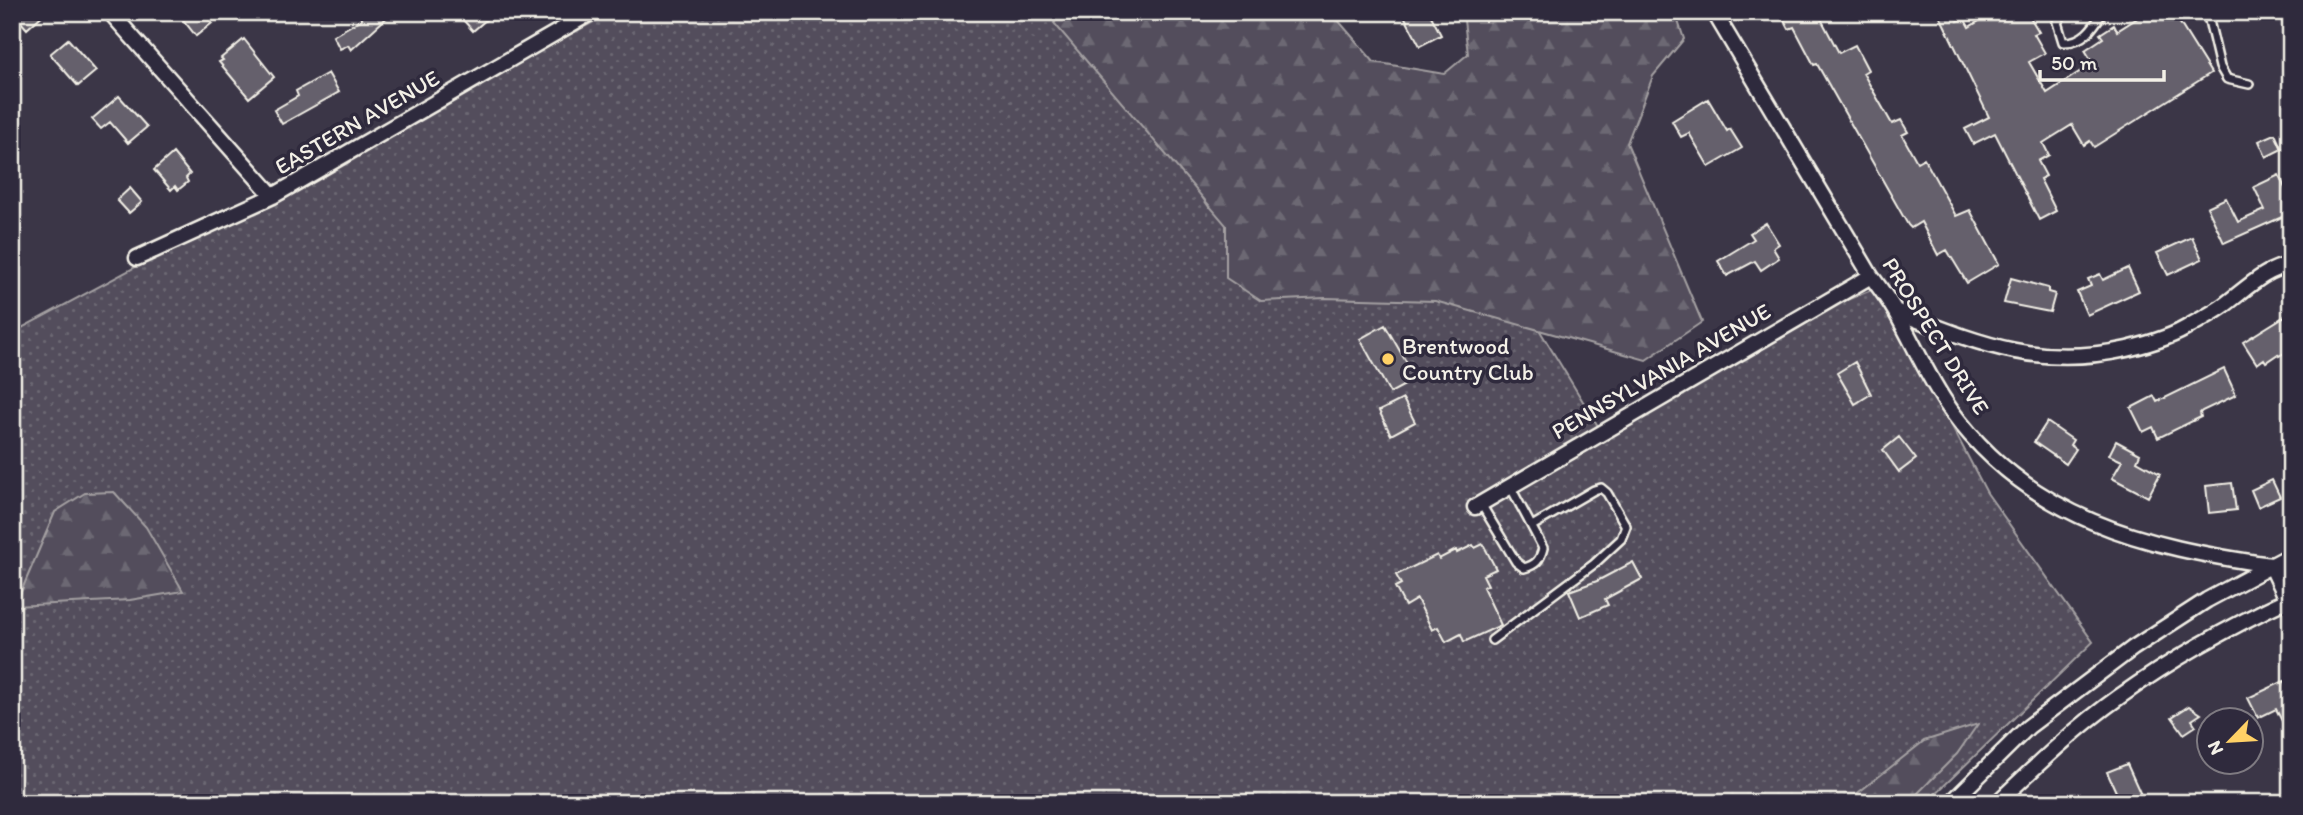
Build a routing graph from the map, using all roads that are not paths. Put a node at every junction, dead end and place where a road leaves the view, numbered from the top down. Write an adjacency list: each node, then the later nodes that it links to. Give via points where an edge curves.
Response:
1 (110, 12): 9 (street)
2 (592, 12): 7 (street, EASTERN AVENUE)
3 (1714, 12): 12 (street, PROSPECT DRIVE)
4 (2065, 12): 5 (lane, via 2057,22 2063,42 2075,43 2088,34)
5 (2103, 12)
6 (2207, 12): 8 (lane, via 2227,79)
7 (570, 17): 9 (street, EASTERN AVENUE)
8 (2249, 84)
9 (273, 196): 10 (street, EASTERN AVENUE)
10 (137, 258)
11 (2291, 265): 13 (street, via 2254,282 2183,330 2097,355 2010,352)
12 (1871, 276): 13 (street, PROSPECT DRIVE); 14 (street, PENNSYLVANIA AVENUE)
13 (1895, 311): 18 (street, PROSPECT DRIVE, via 1950,409 1980,447 2024,485 2092,523 2149,541)
14 (1510, 486): 15 (street, PENNSYLVANIA AVENUE); 16 (lane)
15 (1478, 505): 16 (lane, via 1524,568 1541,558 1543,548)
16 (1532, 526): 20 (lane, via 1601,488 1626,526 1621,539 1594,564)
17 (2291, 555): 18 (street)
18 (2272, 565): 19 (street); 21 (street, via 2133,648 2028,727)
19 (2289, 599): 22 (street, via 2184,654 2118,697)
20 (1492, 640)
21 (1957, 801)
22 (1997, 803)

